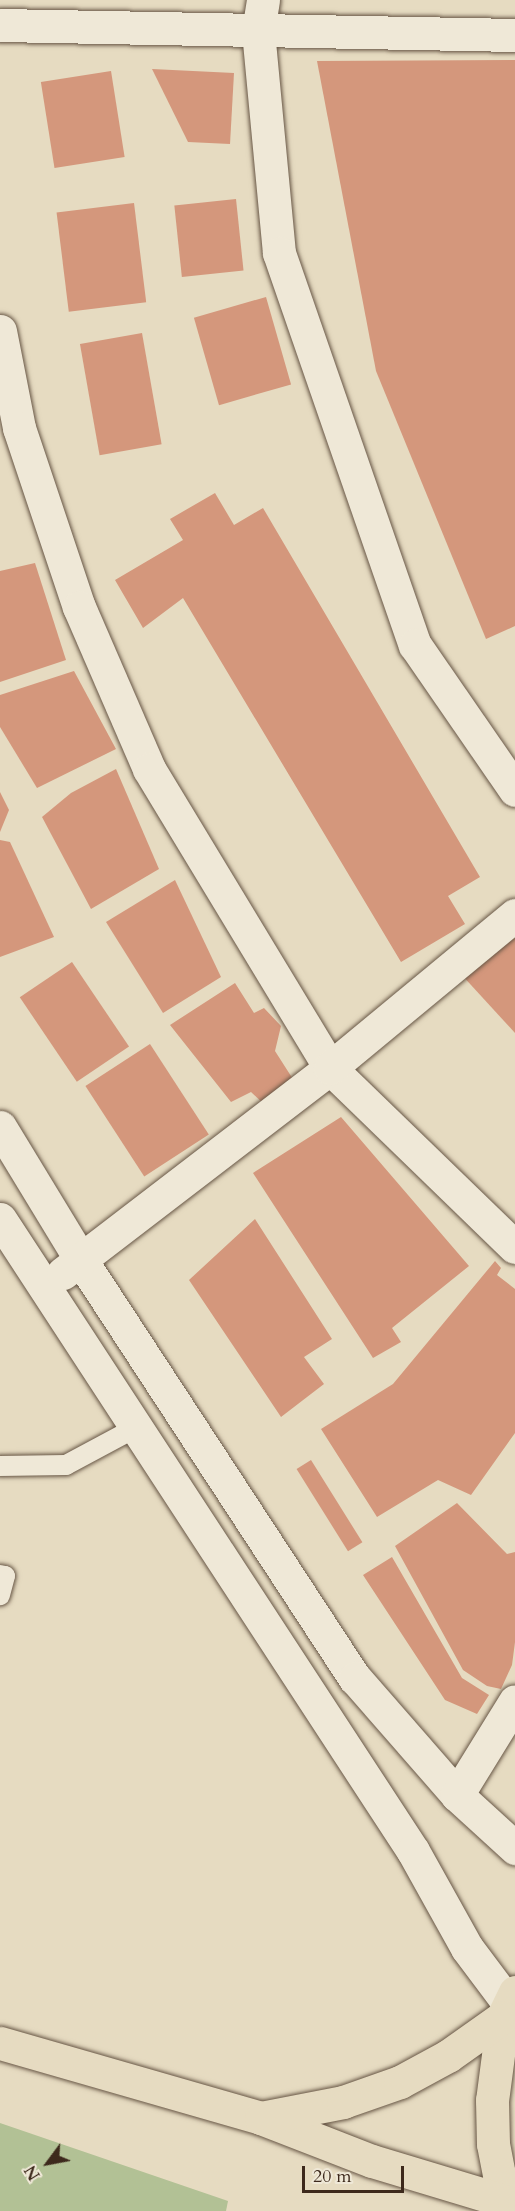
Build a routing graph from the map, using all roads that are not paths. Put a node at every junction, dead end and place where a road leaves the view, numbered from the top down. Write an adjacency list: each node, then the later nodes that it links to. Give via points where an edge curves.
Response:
1 (260, 15): 2 (street); 3 (street); 5 (street, via 283,264 415,645)
2 (0, 25)
3 (515, 35)
4 (0, 331): 7 (street, via 19,428 80,607 148,769)
5 (515, 790)
6 (515, 915): 7 (street)
7 (330, 1068): 10 (street); 11 (street)
8 (0, 1127): 11 (street)
9 (0, 1219): 12 (street)
10 (515, 1247)
11 (81, 1260): 12 (street); 17 (street)
12 (45, 1287): 13 (street)
13 (137, 1427): 14 (lane, via 66,1465); 19 (street)
14 (0, 1466)
15 (0, 1575): 16 (lane, via 5,1576)
16 (0, 1595)
17 (355, 1678): 19 (street); 20 (street)
18 (515, 1701): 20 (street)
19 (316, 1703): 22 (street, via 413,1851 467,1948)
20 (457, 1795): 21 (street)
21 (515, 1848)
22 (509, 2005): 24 (main road, via 448,2056 400,2082 343,2102); 25 (main road, via 492,2100 493,2144 500,2174)
23 (0, 2043): 24 (main road)
24 (261, 2118): 25 (main road, via 372,2162)
25 (515, 2204)

